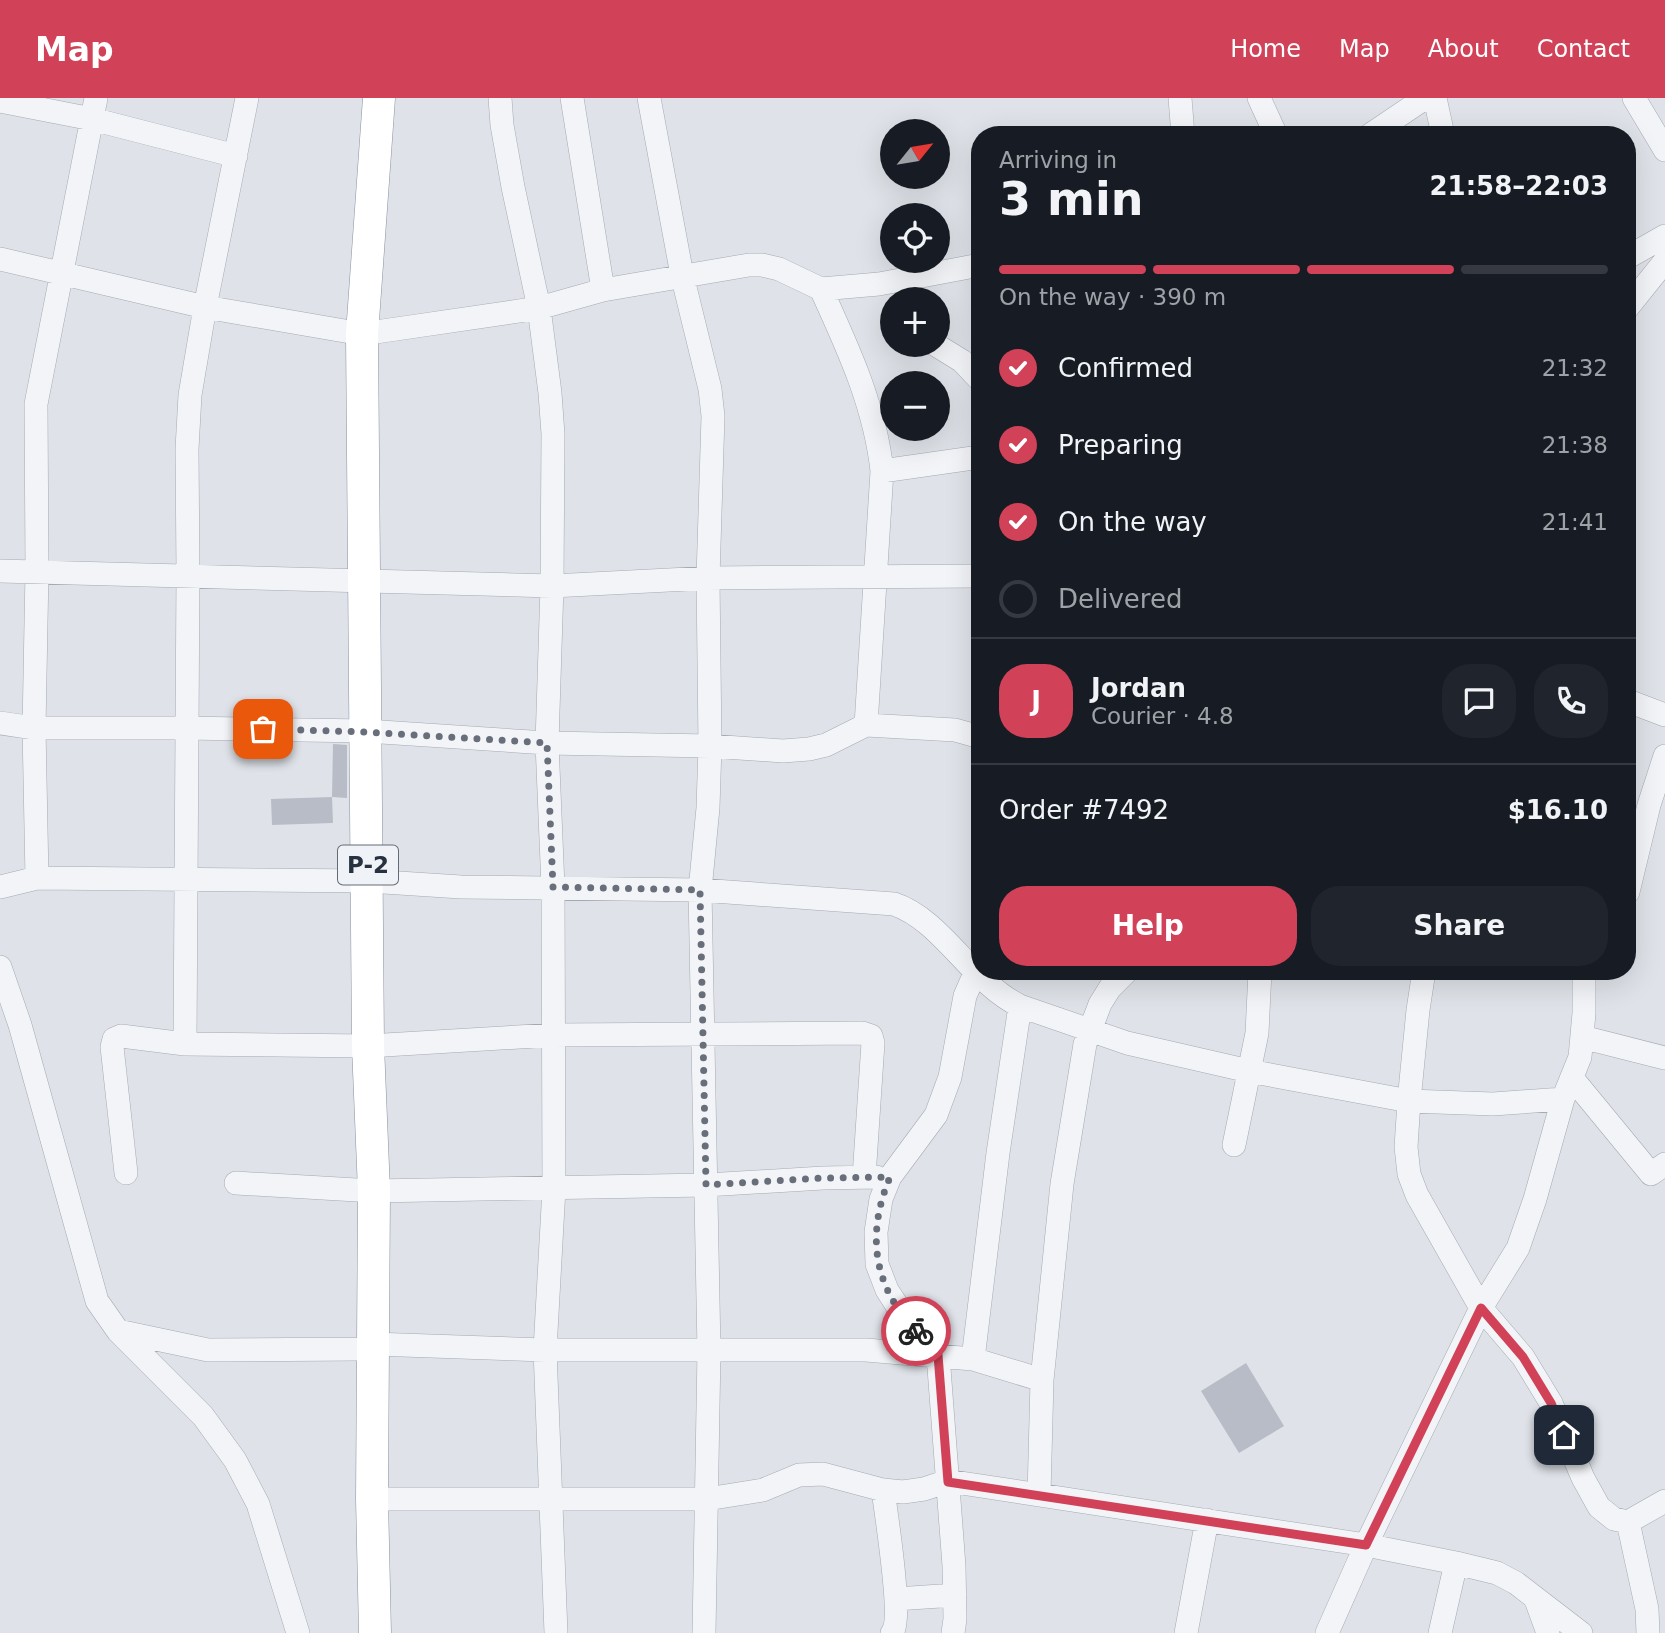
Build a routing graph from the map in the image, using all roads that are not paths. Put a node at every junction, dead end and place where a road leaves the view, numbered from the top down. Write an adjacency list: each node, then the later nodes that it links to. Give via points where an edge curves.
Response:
1 (247, 98): 18 (street)
2 (379, 98): 31 (highway, P-2)
3 (500, 98): 30 (street)
4 (572, 98): 27 (street)
5 (649, 98): 25 (street)
6 (1180, 98): 13 (street)
7 (1259, 98): 14 (street)
8 (1425, 98): 15 (street)
9 (1435, 98): 16 (street)
10 (1634, 98): 17 (street)
11 (0, 101): 12 (street)
12 (94, 109): 18 (street); 24 (street)
13 (1182, 126)
14 (1272, 126)
15 (1383, 126)
16 (1441, 126)
17 (1665, 150)
18 (236, 156): 29 (street)
19 (1665, 236): 20 (street)
20 (1636, 252)
21 (0, 259): 24 (street)
22 (1665, 261): 28 (street)
23 (971, 267): 26 (street, via 879,284)
24 (62, 273): 29 (street); 38 (street, via 36,404)
25 (682, 275): 26 (street, via 762,265); 27 (street); 41 (street, via 713,416)
26 (821, 289): 35 (street, via 855,365 879,443)
27 (603, 290): 30 (street)
28 (1636, 297)
29 (205, 307): 31 (street); 39 (street, via 190,394)
30 (539, 308): 31 (street); 43 (street, via 553,434)
31 (362, 334): 42 (highway, P-2)
32 (950, 353): 33 (street)
33 (971, 370)
34 (971, 458): 35 (street)
35 (882, 471): 40 (street)
36 (971, 570): 40 (street)
37 (0, 571): 38 (street)
38 (37, 571): 39 (street); 48 (street)
39 (188, 574): 42 (street); 49 (street)
40 (875, 576): 41 (street); 47 (street)
41 (708, 578): 43 (street); 53 (street)
42 (365, 579): 43 (street); 50 (highway, P-2)
43 (552, 586): 52 (street)
44 (1636, 704): 45 (street)
45 (1665, 715)
46 (0, 723): 48 (street)
47 (866, 725): 51 (street); 53 (street, via 809,749)
48 (34, 728): 49 (street); 56 (street)
49 (186, 728): 50 (street); 57 (street)
50 (366, 732): 52 (street); 58 (highway, P-2)
51 (971, 734)
52 (547, 743): 53 (street); 60 (street)
53 (710, 746): 61 (street)
54 (1665, 756): 55 (street)
55 (1636, 859)
56 (37, 878): 57 (street); 59 (street)
57 (186, 880): 58 (street); 75 (street)
58 (368, 881): 60 (street); 76 (highway, P-2)
59 (0, 887)
60 (553, 887): 61 (street); 73 (street)
61 (700, 890): 62 (street, via 894,904 911,910); 72 (street)
62 (971, 965)
63 (0, 967): 91 (street, via 97,1301)
64 (973, 980): 85 (street, via 965,996 950,1077 936,1115)
65 (987, 980): 70 (street)
66 (1118, 980): 71 (street, via 1100,1004)
67 (1260, 980): 78 (street)
68 (1423, 980): 80 (street)
69 (1585, 980): 74 (street)
70 (1020, 1006): 71 (street); 96 (street)
71 (1090, 1030): 78 (street); 97 (street, via 1062,1184)
72 (703, 1033): 73 (street); 84 (street, via 871,1037); 87 (street)
73 (552, 1035): 76 (street); 88 (street)
74 (1582, 1037): 77 (street); 79 (street)
75 (185, 1044): 76 (street); 83 (street, via 114,1039)
76 (368, 1046): 89 (highway, P-2)
77 (1665, 1058)
78 (1250, 1071): 80 (street); 81 (street)
79 (1568, 1089): 80 (street, via 1493,1104); 82 (street, via 1651,1174); 90 (street, via 1518,1248)
80 (1409, 1101): 90 (street, via 1409,1174)
81 (1234, 1145)
82 (1665, 1164)
83 (126, 1173)
84 (864, 1177): 85 (street); 87 (street)
85 (890, 1177): 95 (street, via 876,1232 877,1264 909,1324)
86 (236, 1183): 89 (street)
87 (706, 1185): 88 (street); 94 (street)
88 (554, 1188): 89 (street); 93 (street)
89 (374, 1191): 92 (highway, P-2)
90 (1481, 1308): 106 (street, via 1523,1357 1551,1403 1599,1507 1614,1519); 107 (street)
91 (118, 1331): 92 (street, via 208,1350 360,1349); 113 (street, via 203,1416 235,1460 258,1504)
92 (373, 1344): 93 (street); 102 (highway, P-2)
93 (545, 1350): 94 (street); 101 (street)
94 (709, 1351): 95 (street, via 866,1350); 103 (street)
95 (938, 1355): 96 (street); 98 (street)
96 (973, 1359): 97 (street)
97 (1042, 1380): 100 (street)
98 (948, 1482): 99 (street, via 902,1492); 100 (street); 109 (street)
99 (883, 1490): 103 (street, via 811,1474 763,1490); 110 (street)
100 (1039, 1495): 105 (street)
101 (550, 1497): 102 (street); 103 (street); 115 (street)
102 (372, 1499): 114 (highway, P-2)
103 (707, 1499): 116 (street)
104 (1665, 1501): 106 (street)
105 (1207, 1520): 107 (street); 118 (street)
106 (1628, 1522): 123 (street)
107 (1366, 1545): 108 (street); 119 (street)
108 (1455, 1563): 111 (street, via 1497,1573); 120 (street)
109 (954, 1595): 110 (street); 112 (street)
110 (896, 1599): 117 (street)
111 (1536, 1600): 121 (street); 122 (street)
112 (959, 1628)
113 (298, 1633)
114 (374, 1633)
115 (556, 1633)
116 (704, 1633)
117 (892, 1633)
118 (1186, 1633)
119 (1327, 1633)
120 (1440, 1633)
121 (1548, 1633)
122 (1581, 1633)
123 (1648, 1633)

